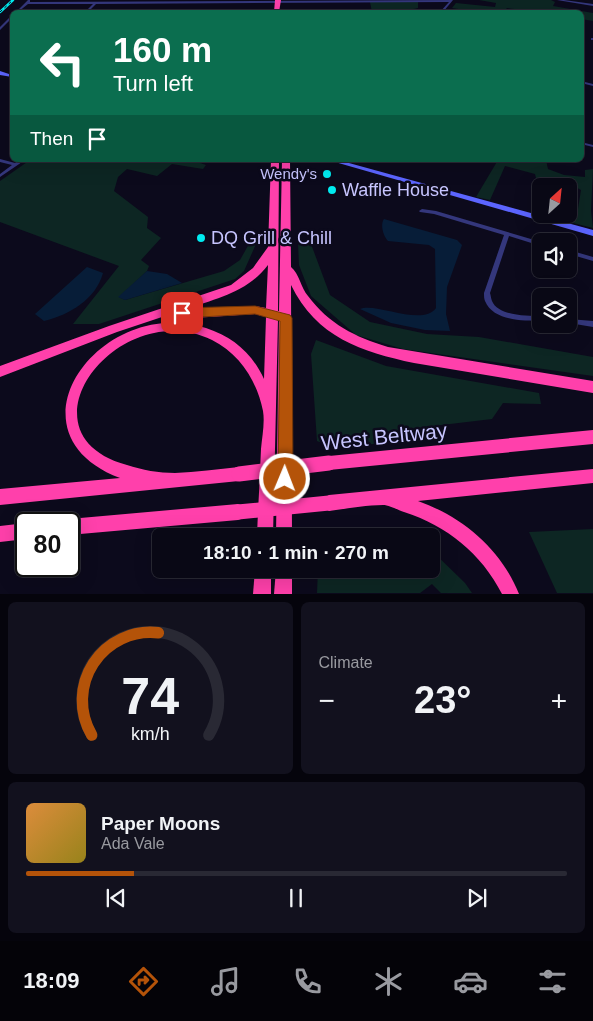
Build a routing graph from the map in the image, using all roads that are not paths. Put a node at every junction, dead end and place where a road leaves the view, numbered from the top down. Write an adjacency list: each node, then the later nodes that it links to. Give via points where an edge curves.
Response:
1 (452, 0): 4 (street); 9 (street)
2 (558, 0): 6 (street)
3 (29, 1): 5 (street); 7 (street)
4 (281, 1): 5 (street)
5 (95, 3): 8 (street)
6 (593, 5)
7 (19, 10)
8 (90, 10)
9 (444, 10)
10 (10, 19): 11 (street)
11 (0, 29)
12 (0, 160): 17 (street)
13 (21, 162): 17 (street)
14 (284, 162): 23 (highway)
15 (284, 162): 26 (highway)
16 (338, 162): 20 (street)
17 (16, 165): 18 (street)
18 (0, 176)
19 (422, 211): 21 (street)
20 (593, 233)
21 (507, 234): 22 (street); 30 (street, via 487,299 501,313)
22 (532, 241)
23 (274, 246): 27 (highway); 28 (highway, via 264,264 244,283)
24 (577, 254): 25 (street)
25 (593, 259)
26 (286, 262): 29 (highway); 34 (highway, via 293,283 309,309 335,331 358,344 394,355)
27 (272, 313): 28 (highway, via 255,310); 29 (highway); 35 (highway)
28 (155, 316): 33 (highway)
29 (286, 318): 43 (highway)
30 (532, 318)
31 (577, 323): 32 (street)
32 (593, 324)
33 (0, 372)
34 (593, 387)
35 (270, 414): 38 (highway, via 262,388 245,358 212,334 160,327 138,332 108,347 83,372 72,394 69,411 74,434 95,459 116,469 143,477); 42 (highway)
36 (593, 438): 38 (highway, West Beltway, bridge)
37 (593, 476): 40 (highway)
38 (172, 480): 39 (highway, West Beltway)
39 (0, 497)
40 (382, 497): 41 (highway, bridge); 50 (highway, via 434,515 452,526 487,556)
41 (80, 526)
42 (264, 528)
43 (284, 528)
44 (15, 532): 45 (highway)
45 (0, 534)
46 (263, 578): 48 (highway)
47 (284, 578): 49 (highway)
48 (262, 594)
49 (283, 594)
50 (511, 594)

